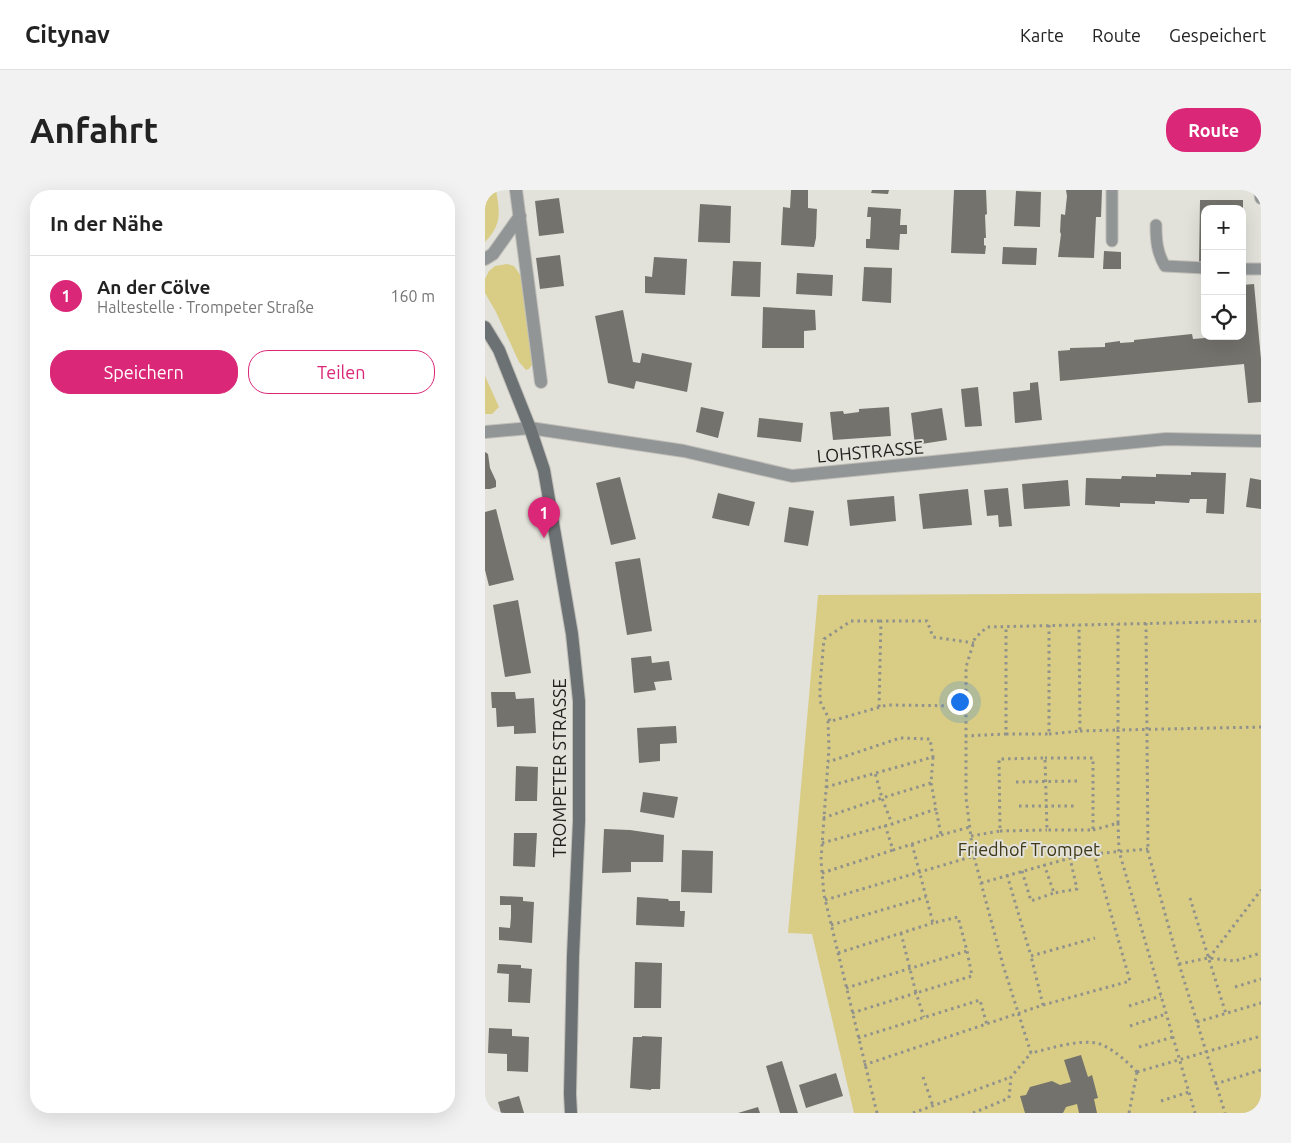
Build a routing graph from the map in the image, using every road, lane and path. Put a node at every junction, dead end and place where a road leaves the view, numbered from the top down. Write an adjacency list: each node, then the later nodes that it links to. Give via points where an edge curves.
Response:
1 (516, 190): 5 (street)
2 (1112, 190): 7 (lane)
3 (1260, 190): 4 (street)
4 (1261, 198)
5 (519, 216): 8 (street, via 493,254); 13 (street)
6 (1156, 224): 9 (lane, via 1160,259 1165,266)
7 (1112, 241)
8 (485, 259)
9 (1201, 268)
10 (1246, 269): 11 (lane)
11 (1261, 270)
12 (485, 327): 14 (street, TROMPETER STRASSE, via 499,350)
13 (541, 382)
14 (530, 428): 15 (street, LOHSTRASSE); 16 (street, LOHSTRASSE, via 685,451 792,476 1165,439); 121 (street, TROMPETER STRASSE, via 549,493 572,634 579,701)
15 (485, 432)
16 (1261, 442)
17 (1261, 621): 19 (path)
18 (881, 622): 24 (path, via 927,621 933,637); 26 (path); 27 (path, via 851,621 825,639 820,701)
19 (1147, 623): 20 (path); 29 (path)
20 (1118, 624): 22 (path); 30 (path)
21 (1049, 625): 22 (path); 23 (path); 33 (path)
22 (1079, 625): 31 (path)
23 (1007, 626): 24 (path, via 987,627); 32 (path)
24 (974, 643): 25 (path, via 966,667)
25 (966, 706): 26 (path); 34 (path)
26 (879, 707): 27 (path)
27 (830, 721): 37 (path)
28 (1261, 727): 29 (path)
29 (1147, 729): 30 (path); 61 (path)
30 (1118, 730): 31 (path); 50 (path)
31 (1080, 731): 33 (path)
32 (1006, 734): 33 (path); 34 (path)
33 (1049, 734)
34 (965, 736): 53 (path)
35 (933, 757): 37 (path, via 930,739 900,738); 38 (path); 42 (path)
36 (1045, 758): 41 (path); 55 (path, via 1093,758); 56 (path, via 999,759)
37 (827, 762): 43 (path)
38 (875, 773): 43 (path); 44 (path)
39 (1078, 781): 41 (path)
40 (1016, 782): 41 (path)
41 (1046, 782): 46 (path)
42 (931, 783): 44 (path); 48 (path)
43 (825, 787): 49 (path)
44 (882, 798): 49 (path); 51 (path)
45 (1019, 806): 46 (path)
46 (1046, 806): 47 (path); 54 (path)
47 (1075, 806)
48 (936, 809): 51 (path); 57 (path)
49 (823, 818): 59 (path)
50 (1118, 823): 55 (path); 63 (path)
51 (892, 824): 52 (path)
52 (885, 826): 59 (path); 62 (path)
53 (970, 827): 57 (path); 58 (path)
54 (1047, 830): 55 (path); 56 (path)
55 (1093, 830)
56 (1000, 831): 58 (path)
57 (941, 835): 60 (path)
58 (971, 836): 65 (path)
59 (822, 843): 69 (path)
60 (912, 844): 62 (path); 70 (path)
61 (1148, 849): 63 (path); 87 (path)
62 (893, 850): 69 (path)
63 (1119, 851): 64 (path); 93 (path)
64 (1094, 854): 66 (path); 95 (path, via 1130,981)
65 (974, 856): 70 (path); 72 (path)
66 (1070, 858): 67 (path); 74 (path, via 1077,888)
67 (1044, 864): 68 (path); 74 (path)
68 (1022, 871): 71 (path); 74 (path, via 1031,901)
69 (822, 873): 77 (path)
70 (920, 873): 75 (path); 77 (path)
71 (1007, 875): 72 (path); 85 (path)
72 (981, 883): 100 (path)
73 (1261, 890): 86 (path)
74 (1054, 893)
75 (926, 897): 78 (path); 79 (path)
76 (1190, 898): 86 (path)
77 (825, 900): 79 (path)
78 (933, 923): 80 (path); 82 (path, via 958,917)
79 (831, 926): 83 (path)
80 (901, 933): 83 (path); 88 (path)
81 (1095, 938): 85 (path)
82 (967, 951): 88 (path); 92 (path, via 972,976)
83 (838, 952): 91 (path)
84 (1261, 953): 86 (path, via 1235,961)
85 (1031, 956): 95 (path)
86 (1208, 958): 87 (path); 99 (path)
87 (1179, 964): 102 (path)
88 (910, 968): 91 (path); 92 (path)
89 (1261, 979): 90 (path)
90 (1235, 987)
91 (846, 988): 97 (path)
92 (916, 992): 97 (path); 101 (path)
93 (1161, 996): 96 (path); 98 (path)
94 (1261, 1003): 99 (path)
95 (1043, 1006): 100 (path)
96 (1129, 1006)
97 (852, 1013): 107 (path)
98 (1166, 1014): 104 (path); 106 (path)
99 (1226, 1014): 102 (path)
100 (1018, 1015): 103 (path); 109 (path)
101 (925, 1017): 103 (path, via 980,1000); 107 (path)
102 (1197, 1022): 110 (path)
103 (987, 1025): 112 (path)
104 (1130, 1026)
105 (1261, 1036): 110 (path)
106 (1173, 1037): 108 (path); 111 (path)
107 (858, 1038): 112 (path)
108 (1139, 1047)
109 (1031, 1053): 114 (path, via 1077,1043 1099,1044 1122,1057); 116 (path)
110 (1205, 1053): 111 (path); 117 (path)
111 (1179, 1060): 114 (path); 118 (path)
112 (864, 1065): 122 (path)
113 (1261, 1070): 117 (path)
114 (1137, 1072): 125 (path)
115 (923, 1077): 120 (path)
116 (1011, 1077): 120 (path); 124 (path, via 1009,1098)
117 (1215, 1084): 127 (path)
118 (1189, 1092): 119 (path); 126 (path)
119 (1161, 1101)
120 (933, 1106): 123 (path)
121 (571, 1113)
122 (877, 1113)
123 (913, 1113)
124 (973, 1113)
125 (1129, 1113)
126 (1195, 1113)
127 (1225, 1113)

